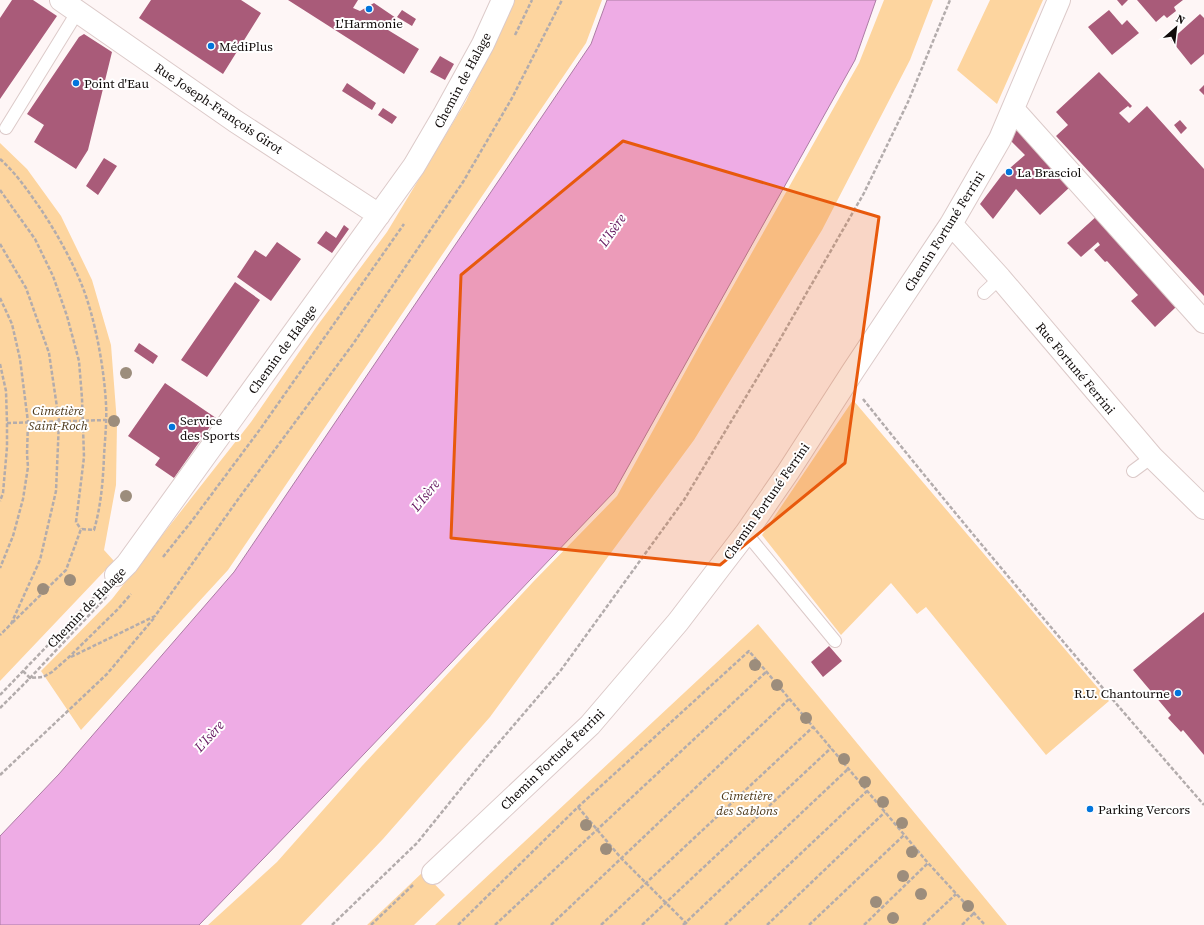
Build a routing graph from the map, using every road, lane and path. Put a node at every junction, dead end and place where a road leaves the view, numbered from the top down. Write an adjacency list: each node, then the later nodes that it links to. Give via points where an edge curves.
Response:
1 (503, 0): 10 (street, Chemin de Halage, via 483,44 445,113 414,166)
2 (562, 0): 32 (path, via 512,98 463,182 353,344)
3 (950, 0): 61 (path, via 908,102 864,193 684,500 561,670 417,843)
4 (1059, 0): 6 (street, Chemin Fortuné Ferrini)
5 (69, 6): 7 (lane); 10 (street, Rue Joseph-François Girot, via 235,121)
6 (1013, 109): 11 (street, Chemin Fortuné Ferrini, via 1000,139); 16 (street)
7 (6, 128)
8 (0, 159): 19 (path, via 26,188 49,222 81,283 101,358)
9 (0, 190): 21 (path, via 34,239 53,276 68,316 79,360)
10 (379, 215): 31 (street, Chemin de Halage, via 132,558)
11 (951, 224): 13 (street, Rue Fortuné Ferrini); 18 (street, Chemin Fortuné Ferrini)
12 (0, 244): 20 (path, via 26,288 49,353)
13 (1000, 278): 14 (lane); 24 (street, Rue Fortuné Ferrini)
14 (984, 293)
15 (0, 298): 22 (path, via 12,324 20,359)
16 (1204, 322)
17 (0, 364): 23 (path, via 6,391)
18 (847, 379): 29 (street, Chemin Fortuné Ferrini); 48 (path, via 1052,629)
19 (106, 420): 21 (path); 28 (path, via 102,488 97,520 94,530)
20 (59, 421): 21 (path); 22 (path); 33 (path, via 56,492 40,560)
21 (82, 421): 28 (path, via 84,457 76,522)
22 (28, 422): 23 (path); 30 (path, via 28,468 23,499 13,536)
23 (7, 423): 26 (path, via 3,492)
24 (1152, 457): 25 (lane); 27 (street, Rue Fortuné Ferrini)
25 (1133, 471)
26 (0, 501)
27 (1204, 508)
28 (81, 529): 33 (path, via 66,570)
29 (746, 532): 35 (lane); 55 (street, Chemin Fortuné Ferrini, via 678,622 590,725)
30 (0, 568)
31 (116, 575): 37 (path, Chemin de Halage); 39 (path, via 114,588)
32 (155, 616): 36 (path); 46 (path, via 107,674)
33 (11, 624): 34 (path)
34 (0, 635)
35 (835, 640)
36 (69, 658)
37 (23, 671): 39 (path); 40 (path, Chemin de Halage)
38 (766, 672): 41 (path); 49 (path, via 749,651); 51 (path)
39 (30, 678): 42 (path)
40 (0, 695)
41 (789, 699): 43 (path); 53 (path)
42 (0, 708)
43 (813, 727): 44 (path); 56 (path)
44 (831, 748): 45 (path); 58 (path)
45 (848, 769): 47 (path); 60 (path)
46 (0, 775)
47 (867, 791): 50 (path); 68 (path)
48 (1204, 805)
49 (578, 807): 51 (path); 63 (path)
50 (885, 812): 52 (path); 69 (path)
51 (597, 830): 53 (path); 64 (path)
52 (904, 835): 54 (path); 70 (path)
53 (621, 858): 56 (path); 65 (path)
54 (928, 863): 57 (path); 71 (path)
55 (433, 873): 62 (path, via 425,874)
56 (646, 882): 58 (path); 66 (path)
57 (956, 894): 59 (path); 72 (path)
58 (666, 903): 60 (path); 67 (path)
59 (974, 913): 73 (path); 74 (path)
60 (686, 924)
61 (332, 925)
62 (371, 925)
63 (458, 925)
64 (496, 925)
65 (551, 925)
66 (601, 925)
67 (642, 925)
68 (725, 925)
69 (767, 925)
70 (809, 925)
71 (864, 925)
72 (923, 925)
73 (962, 925)
74 (985, 925)

